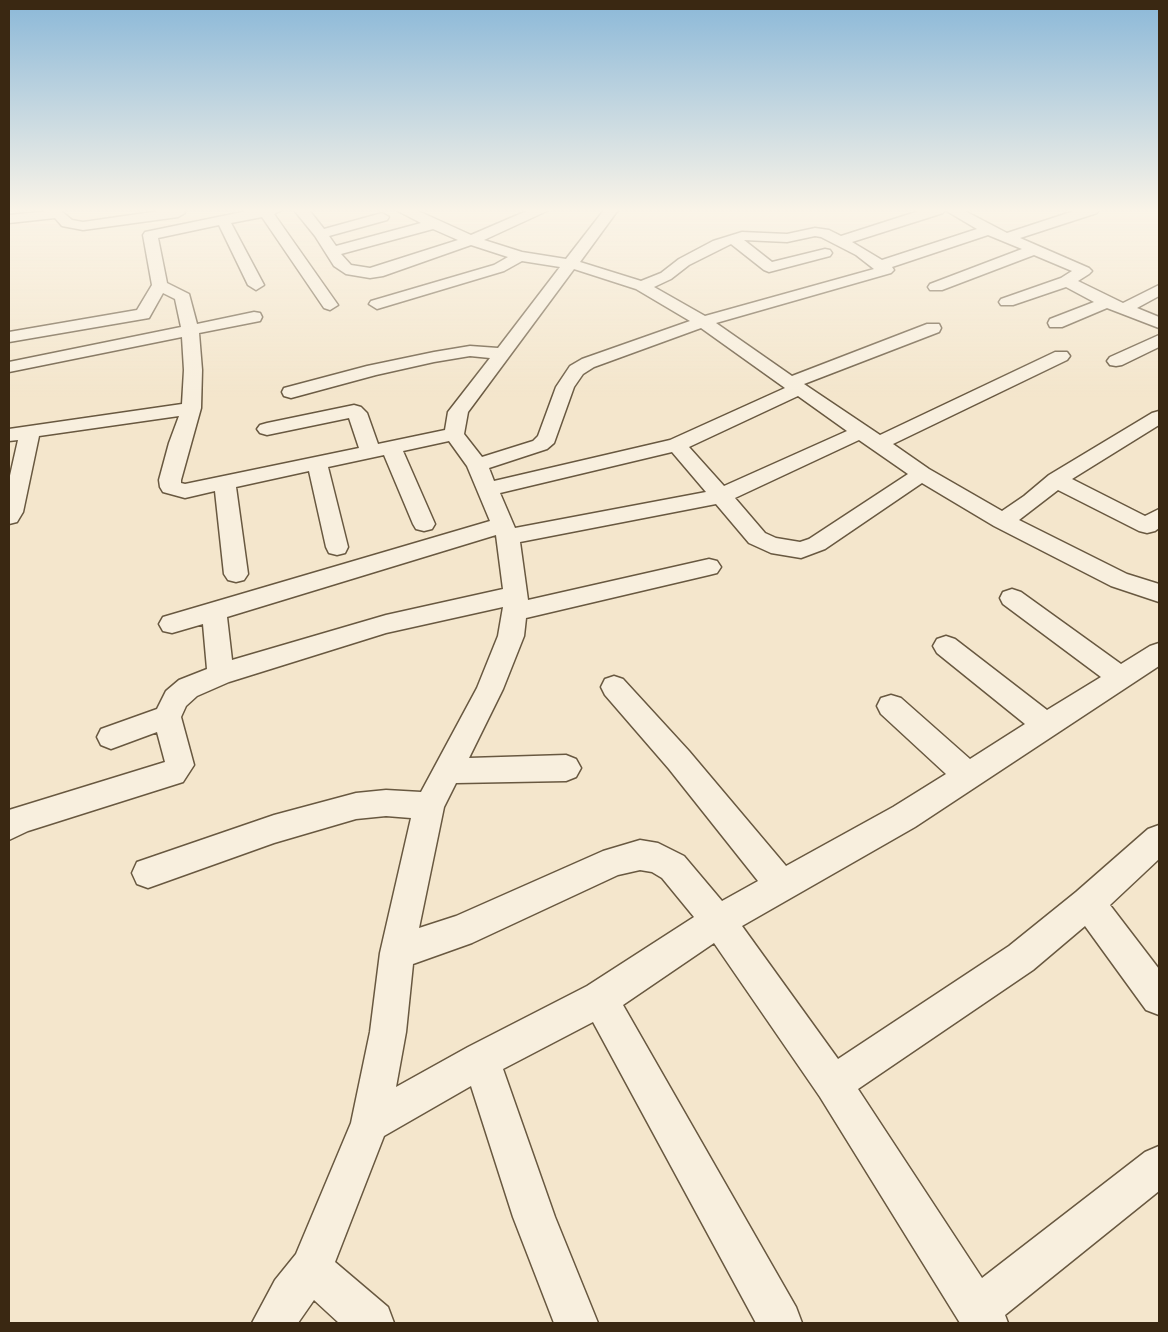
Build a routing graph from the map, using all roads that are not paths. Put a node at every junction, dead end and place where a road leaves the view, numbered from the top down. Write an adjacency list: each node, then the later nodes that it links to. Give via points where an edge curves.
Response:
1 (157, 272): 12 (street)
2 (249, 272): 13 (street)
3 (309, 272): 20 (street)
4 (485, 272): 19 (street)
5 (565, 272): 30 (street)
6 (601, 272): 14 (street)
7 (668, 272): 14 (street)
8 (878, 272): 23 (street)
9 (975, 272): 15 (street)
10 (1082, 272): 11 (street)
11 (1067, 281): 17 (street); 18 (street)
12 (160, 286): 27 (street, via 183,297); 28 (street, via 143,314)
13 (256, 286)
14 (642, 286): 23 (street)
15 (936, 287)
16 (1159, 290): 21 (street)
17 (1007, 302)
18 (1107, 302): 21 (street); 24 (street)
19 (377, 304)
20 (330, 305)
21 (1124, 309): 25 (street)
22 (254, 317): 27 (street)
23 (703, 322): 34 (street); 49 (street, via 602,357 576,370 565,387 547,439)
24 (1056, 323)
25 (1159, 323)
26 (934, 328): 34 (street)
27 (190, 329): 33 (street); 36 (street)
28 (9, 337)
29 (1159, 340): 32 (street)
30 (501, 353): 35 (street, via 470,351 434,357); 41 (street, via 458,412)
31 (1061, 356): 43 (street)
32 (1116, 361)
33 (9, 367)
34 (794, 386): 40 (street); 44 (street)
35 (291, 392)
36 (191, 408): 39 (street); 52 (street, via 179,443 171,487 185,491)
37 (1159, 417): 50 (street)
38 (267, 429): 46 (street, via 354,411)
39 (30, 432): 42 (street); 51 (street)
40 (860, 432): 43 (street); 53 (street)
41 (454, 434): 45 (street); 49 (street)
42 (9, 435)
43 (878, 444): 48 (street)
44 (677, 445): 49 (street); 53 (street)
45 (391, 447): 46 (street); 57 (street)
46 (371, 452): 47 (street)
47 (317, 462): 52 (street); 59 (street)
48 (922, 474): 53 (street, via 818,544 801,550 757,538); 56 (street)
49 (483, 477): 58 (street)
50 (1056, 480): 54 (street, via 1146,526); 56 (street)
51 (14, 482): 55 (street)
52 (225, 482): 61 (street)
53 (721, 496): 58 (street)
54 (1159, 516)
55 (9, 517)
56 (1002, 521): 62 (street, via 1118,580)
57 (424, 524)
58 (505, 531): 64 (street); 65 (street)
59 (336, 547)
60 (709, 567): 64 (street)
61 (236, 574)
62 (1159, 593)
63 (1012, 598): 70 (street)
64 (515, 603): 69 (street, via 386,624); 77 (street, via 511,636 490,689)
65 (214, 612): 66 (street); 69 (street)
66 (172, 624)
67 (946, 646): 74 (street)
68 (1159, 653): 70 (street)
69 (222, 674): 73 (street, via 188,688 176,699)
70 (1120, 677): 74 (street)
71 (614, 687): 83 (street)
72 (891, 706): 78 (street)
73 (167, 717): 75 (street); 80 (street, via 180,765 173,773 18,820)
74 (1047, 726): 78 (street)
75 (111, 736)
76 (566, 768): 77 (street)
77 (449, 771): 79 (street)
78 (968, 776): 83 (street, via 904,818)
79 (429, 806): 82 (street, via 386,803 340,810 274,829); 86 (street)
80 (9, 826)
81 (1159, 838): 84 (street)
82 (148, 873)
83 (782, 886): 85 (street)
84 (1088, 903): 87 (street); 90 (street, via 1021,958)
85 (718, 921): 86 (street, via 673,866 658,858 640,855 614,861 460,931); 88 (street); 90 (street)
86 (397, 952): 91 (street, via 388,1032)
87 (1159, 997)
88 (600, 999): 89 (street); 98 (street)
89 (482, 1060): 91 (street); 97 (street, via 534,1217)
90 (833, 1084): 94 (street)
91 (370, 1123): 93 (street)
92 (1159, 1166): 94 (street)
93 (312, 1269): 95 (street, via 290,1295); 96 (street)
94 (982, 1317)
95 (274, 1323)
96 (372, 1323)
97 (576, 1323)
98 (780, 1323)

